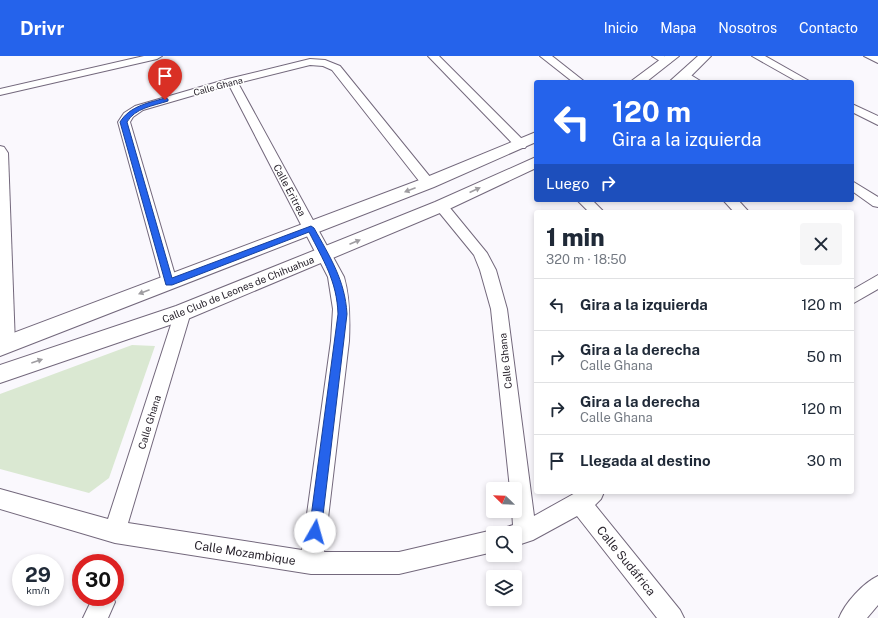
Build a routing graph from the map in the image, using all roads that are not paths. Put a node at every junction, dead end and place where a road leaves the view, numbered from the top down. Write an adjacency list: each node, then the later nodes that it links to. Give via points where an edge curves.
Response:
1 (157, 56): 14 (street)
2 (433, 56): 17 (street)
3 (545, 56): 9 (street)
4 (705, 56): 11 (street)
5 (758, 56): 12 (street)
6 (869, 56): 8 (street)
7 (665, 58): 10 (street)
8 (878, 60)
9 (577, 80)
10 (639, 80)
11 (687, 80)
12 (802, 80)
13 (232, 81): 20 (street, Calle Ghana, via 310,62 334,66); 28 (street, Calle Eritrea); 31 (street, Calle Ghana, via 139,108 124,122)
14 (0, 92)
15 (854, 108): 16 (street)
16 (878, 121)
17 (528, 141): 20 (street)
18 (0, 150): 34 (street)
19 (534, 163): 25 (street, Calle Club de Leones de Chihuahua, one-way to 19)
20 (428, 183): 28 (street, one-way to 28)
21 (854, 186): 24 (street)
22 (586, 202): 26 (street)
23 (732, 202): 27 (street)
24 (878, 203)
25 (441, 206): 29 (street, Calle Club de Leones de Chihuahua, one-way to 25); 38 (street, Calle Ghana, via 480,253 488,270 499,309)
26 (595, 210)
27 (740, 210)
28 (311, 228): 29 (street, Calle Eritrea); 31 (street)
29 (324, 254): 33 (street, Calle Club de Leones de Chihuahua); 42 (street, Calle Eritrea, via 336,277 342,296 343,314)
30 (878, 281): 32 (street)
31 (169, 282): 34 (street, one-way to 34)
32 (854, 297)
33 (183, 312): 35 (street, Calle Club de Leones de Chihuahua, one-way to 33); 39 (street, Calle Ghana)
34 (3, 346)
35 (0, 374)
36 (587, 498): 40 (street); 44 (street, Calle Sudáfrica)
37 (0, 499): 39 (street, Calle Mozambique)
38 (519, 526)
39 (115, 532): 42 (street, Calle Mozambique)
40 (522, 532)
41 (486, 543): 42 (street, Calle Mozambique, via 399,563)
42 (311, 563)
43 (878, 588): 45 (street)
44 (672, 618)
45 (851, 618)

